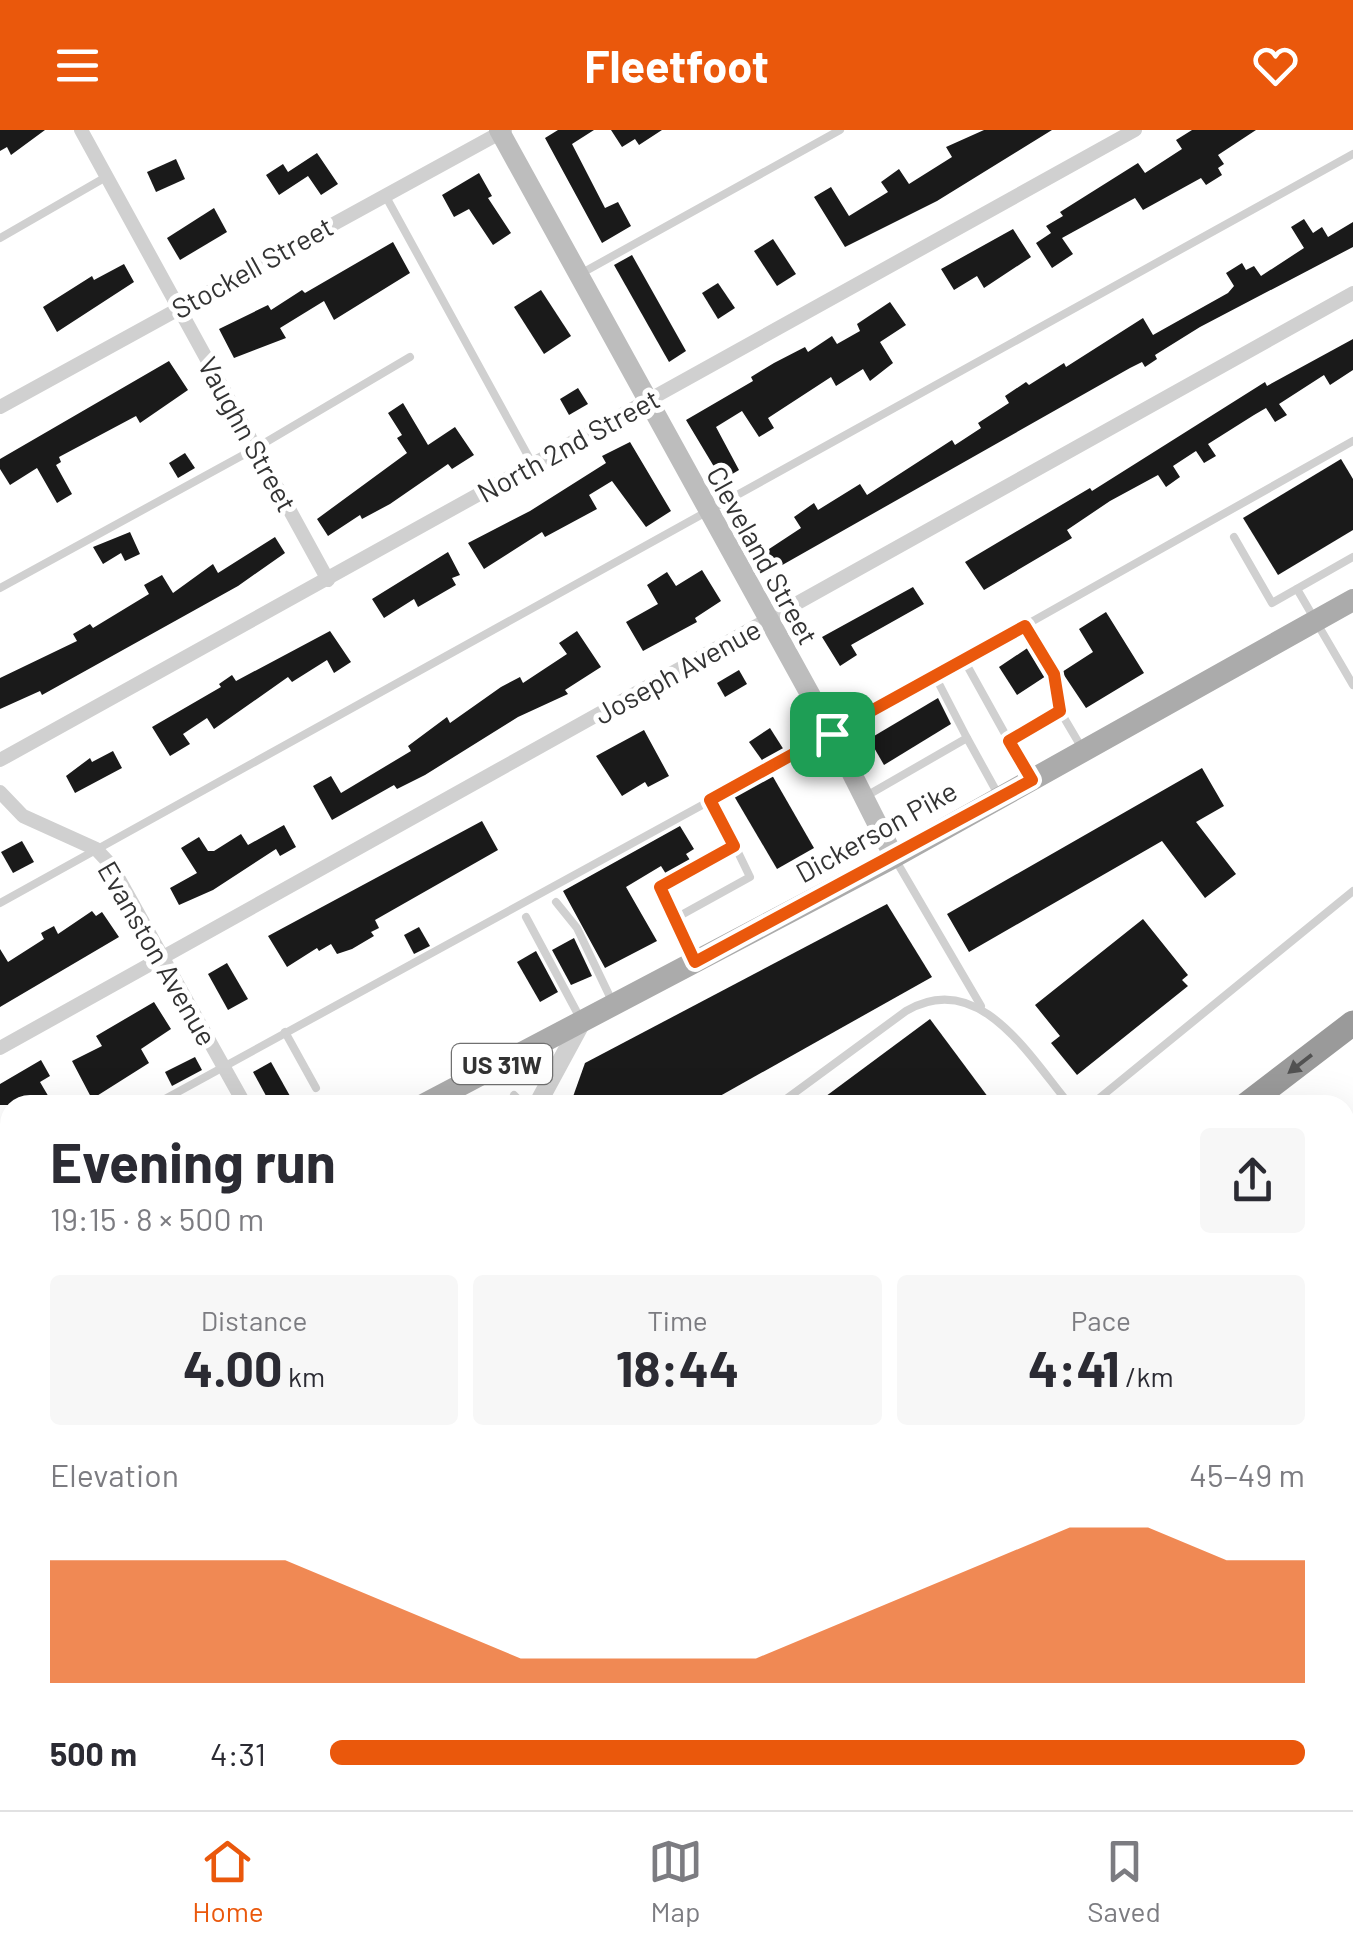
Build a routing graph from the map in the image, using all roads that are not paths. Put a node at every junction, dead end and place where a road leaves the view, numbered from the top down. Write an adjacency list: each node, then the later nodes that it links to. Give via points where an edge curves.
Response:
1 (81, 130): 6 (street, Vaughn Street)
2 (840, 130): 9 (lane)
3 (1135, 130): 13 (street, North 2nd Street)
4 (502, 131): 7 (street, Stockell Street); 9 (main road, Cleveland Street)
5 (1353, 154): 18 (lane)
6 (106, 177): 8 (lane); 11 (street, Vaughn Street)
7 (384, 194): 11 (street, Stockell Street); 17 (lane)
8 (0, 238)
9 (578, 276): 13 (main road, Cleveland Street)
10 (1353, 293): 25 (street, Joseph Avenue)
11 (178, 308): 14 (street, Stockell Street); 16 (street, Vaughn Street)
12 (410, 357): 16 (lane)
13 (647, 401): 17 (street, North 2nd Street); 18 (main road, Cleveland Street)
14 (0, 407)
15 (1353, 441): 27 (lane)
16 (256, 448): 21 (street, Vaughn Street); 22 (lane)
17 (532, 463): 21 (street, North 2nd Street)
18 (707, 512): 25 (main road, Cleveland Street); 43 (lane)
19 (1234, 537): 23 (lane, via 1272,603)
20 (1353, 558): 23 (lane)
21 (328, 580): 36 (street, North 2nd Street)
22 (0, 588)
23 (1297, 588): 26 (lane)
24 (1353, 600): 26 (main road, Dickerson Pike / US 31W)
25 (768, 620): 32 (main road, Cleveland Street); 50 (street, Joseph Avenue)
26 (1316, 620): 30 (lane); 35 (main road, Dickerson Pike / US 31W)
27 (1025, 626): 28 (lane); 31 (lane, via 1054,674)
28 (964, 660): 29 (lane); 34 (lane)
29 (935, 676): 32 (lane); 33 (lane)
30 (1353, 685)
31 (1060, 711): 34 (lane); 35 (lane)
32 (832, 734): 39 (main road, Cleveland Street); 41 (lane)
33 (966, 738): 39 (lane); 40 (lane)
34 (1009, 741): 37 (lane)
35 (1084, 751): 37 (main road, Dickerson Pike / US 31W)
36 (0, 760)
37 (1032, 780): 40 (main road, Dickerson Pike / US 31W)
38 (0, 792): 43 (street, Evanston Avenue, via 24,816)
39 (864, 797): 44 (main road, Cleveland Street)
40 (1000, 797): 44 (main road, Dickerson Pike / US 31W)
41 (710, 800): 42 (lane); 56 (lane)
42 (734, 846): 49 (lane, via 660,887); 49 (lane, via 750,877)
43 (96, 849): 47 (lane); 50 (street, Evanston Avenue)
44 (894, 857): 51 (main road, Dickerson Pike / US 31W); 53 (lane, Cleveland Street)
45 (1353, 892): 66 (lane)
46 (556, 902): 52 (lane, via 577,928)
47 (0, 903)
48 (526, 917): 54 (lane)
49 (674, 918): 51 (lane)
50 (165, 958): 57 (street, Joseph Avenue); 58 (street, Evanston Avenue)
51 (695, 962): 52 (main road, Dickerson Pike / US 31W)
52 (614, 1006): 54 (main road, Dickerson Pike / US 31W)
53 (981, 1006): 64 (lane, via 926,1000); 65 (lane, Cleveland Street)
54 (582, 1022): 62 (main road, Dickerson Pike / US 31W); 63 (street)
55 (1353, 1023): 67 (highway, one-way to 67)
56 (285, 1032): 58 (lane); 59 (lane)
57 (0, 1048)
58 (224, 1066): 60 (lane); 61 (street, Evanston Avenue)
59 (316, 1088)
60 (172, 1095)
61 (240, 1095)
62 (441, 1095)
63 (542, 1095)
64 (792, 1095)
65 (1061, 1095)
66 (1103, 1095)
67 (1259, 1095)

